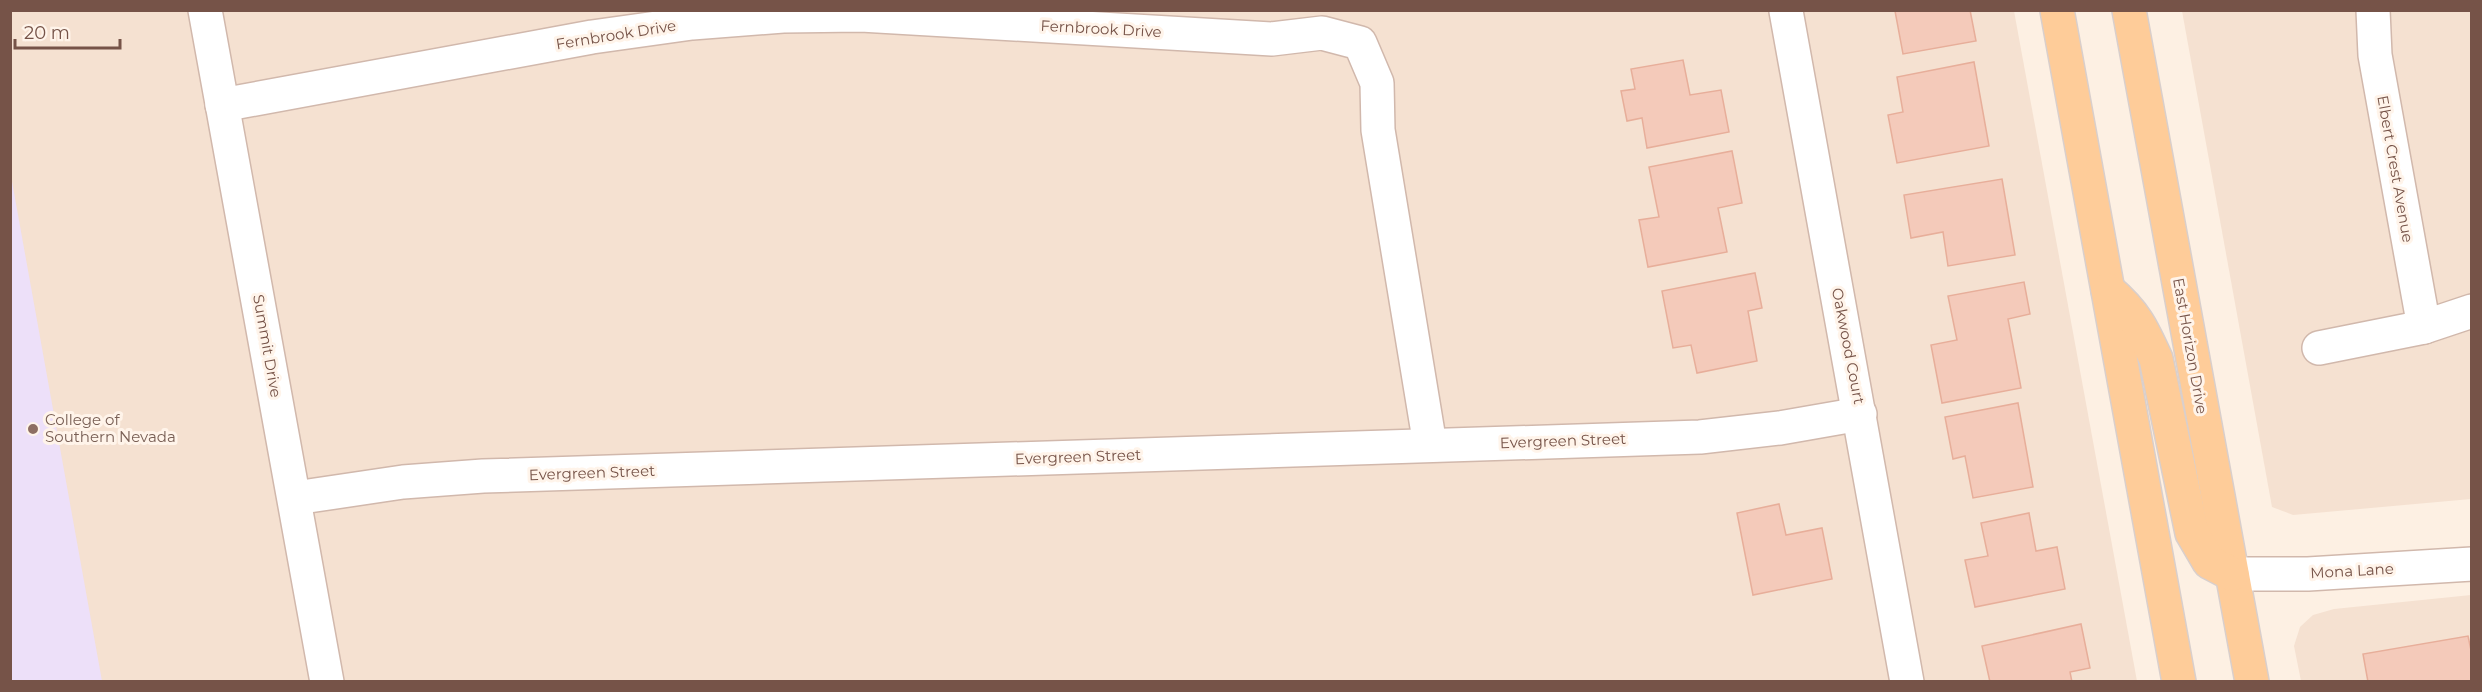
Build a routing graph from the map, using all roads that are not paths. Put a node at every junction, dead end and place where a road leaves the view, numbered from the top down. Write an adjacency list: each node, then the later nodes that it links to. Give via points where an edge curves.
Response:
1 (205, 10): 6 (street, Summit Drive)
2 (2057, 10): 7 (main road)
3 (2129, 10): 15 (main road, East Horizon Drive)
4 (2373, 10): 9 (street, Elbert Crest Avenue, via 2375,55)
5 (1786, 11): 11 (street, Oakwood Court)
6 (222, 105): 12 (street, Fernbrook Drive, via 592,37 783,16 861,15 1272,39 1322,33 1360,43 1377,83 1378,130); 13 (street, Summit Drive)
7 (2108, 290): 15 (main road, via 2128,307 2156,359 2192,533 2209,562); 18 (main road)
8 (2472, 311): 9 (street)
9 (2424, 327): 10 (street)
10 (2319, 348)
11 (1860, 414): 12 (street, Evergreen Street, via 1700,437); 17 (street, Oakwood Court)
12 (1430, 445): 13 (street, Evergreen Street, via 483,476 403,482)
13 (295, 498): 16 (street, Summit Drive)
14 (2472, 564): 15 (street, Mona Lane, via 2308,574)
15 (2232, 574): 19 (main road, East Horizon Drive)
16 (327, 681)
17 (1907, 681)
18 (2179, 681)
19 (2252, 681)

